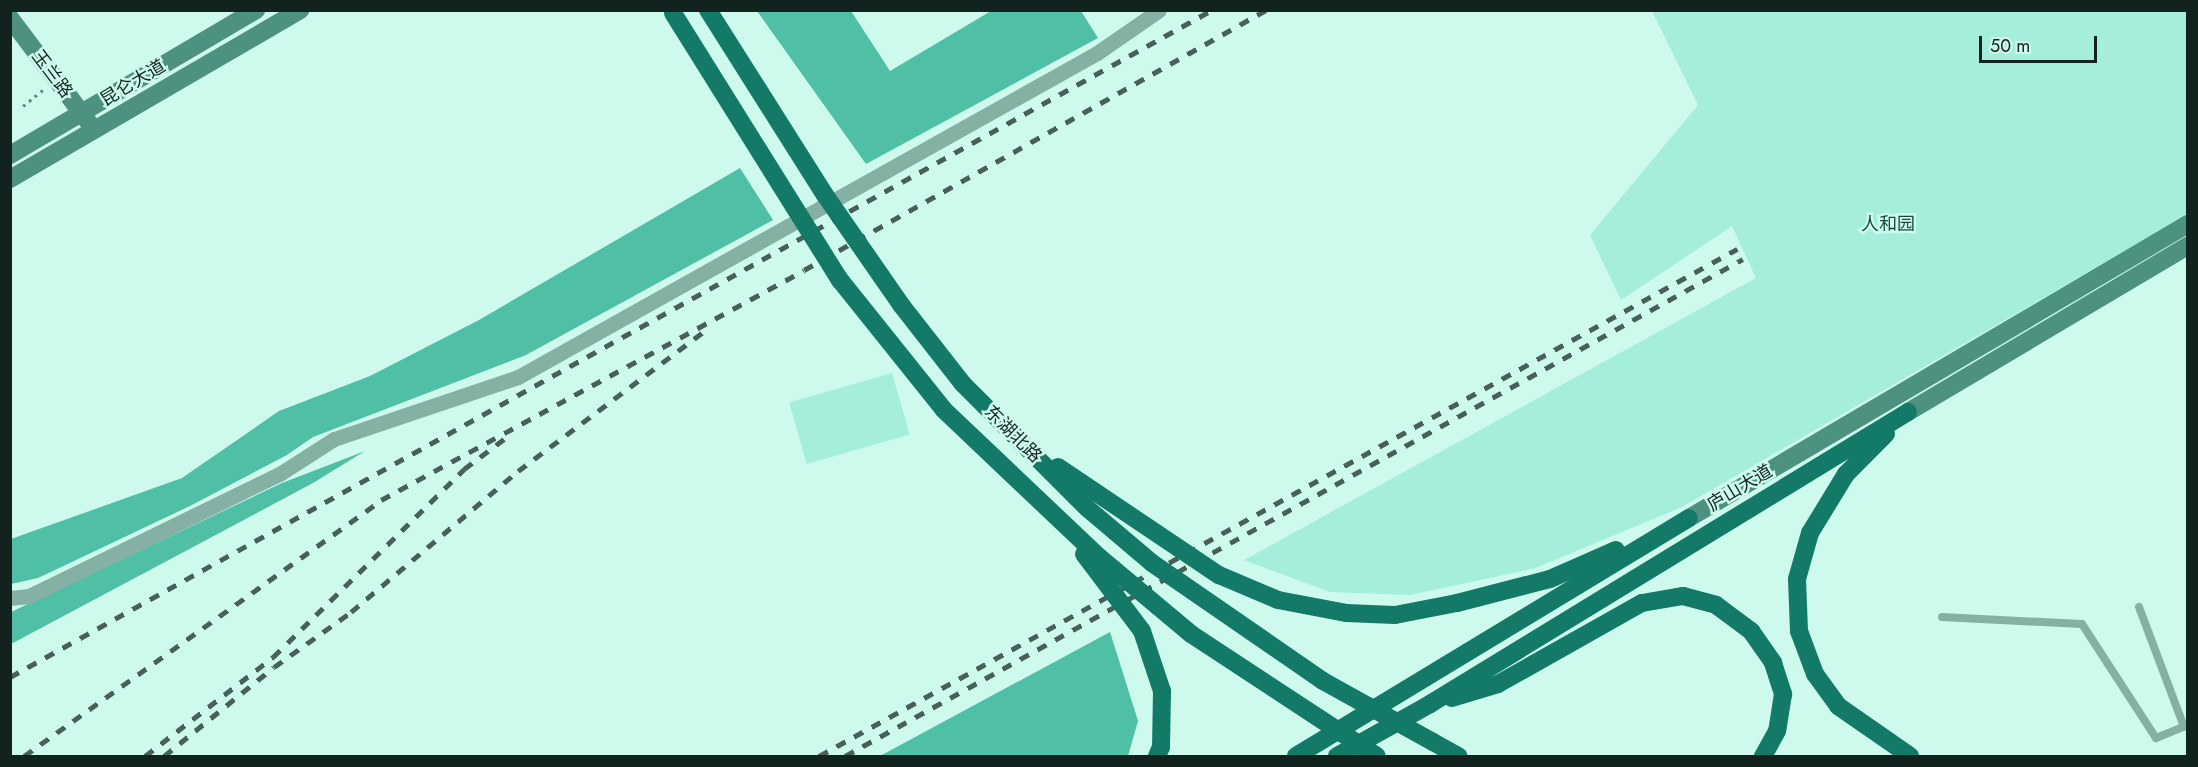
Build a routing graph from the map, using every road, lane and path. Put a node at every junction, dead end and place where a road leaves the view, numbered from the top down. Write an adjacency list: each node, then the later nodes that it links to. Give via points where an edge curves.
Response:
1 (256, 10): 7 (main road, 昆仑大道)
2 (300, 10): 8 (main road, 昆仑大道)
3 (708, 10): 14 (main road, 东湖北路, bridge, via 825,195 902,306 963,384)
4 (1159, 10): 17 (street, via 1097,53 518,377 334,439 281,472 29,596)
5 (672, 12): 16 (main road, 东湖北路, bridge, via 725,102 868,317 944,410)
6 (10, 18): 7 (main road, 玉兰路)
7 (82, 113): 8 (main road, 玉兰路); 9 (main road, 昆仑大道)
8 (93, 129): 10 (main road, 昆仑大道)
9 (10, 156)
10 (10, 179)
11 (2187, 224): 15 (main road, 庐山大道)
12 (2187, 246): 13 (main road, 庐山大道)
13 (1908, 412): 20 (main road, 庐山大道); 28 (main road, via 1846,474 1810,533 1797,579 1798,631 1815,674 1838,706)
14 (1023, 444): 15 (main road, bridge, via 1219,575 1278,600 1346,613 1395,615 1550,579); 26 (main road, 东湖北路, bridge, via 1087,508 1152,563 1323,681)
15 (1689, 518): 23 (main road, 庐山大道)
16 (1059, 521): 22 (main road, bridge, via 1142,631 1162,691 1161,747); 25 (main road, 东湖北路, bridge, via 1191,634)
17 (10, 598)
18 (2139, 607): 21 (lane)
19 (1942, 617): 21 (lane, via 2082,624 2156,738)
20 (1430, 704): 24 (main road, 庐山大道); 27 (main road, via 1498,684 1642,603 1683,596 1716,605 1751,631 1773,663 1783,694 1777,731)
21 (2186, 726)
22 (1157, 756)
23 (1296, 756)
24 (1337, 756)
25 (1377, 756)
26 (1458, 756)
27 (1762, 756)
28 (1910, 756)

